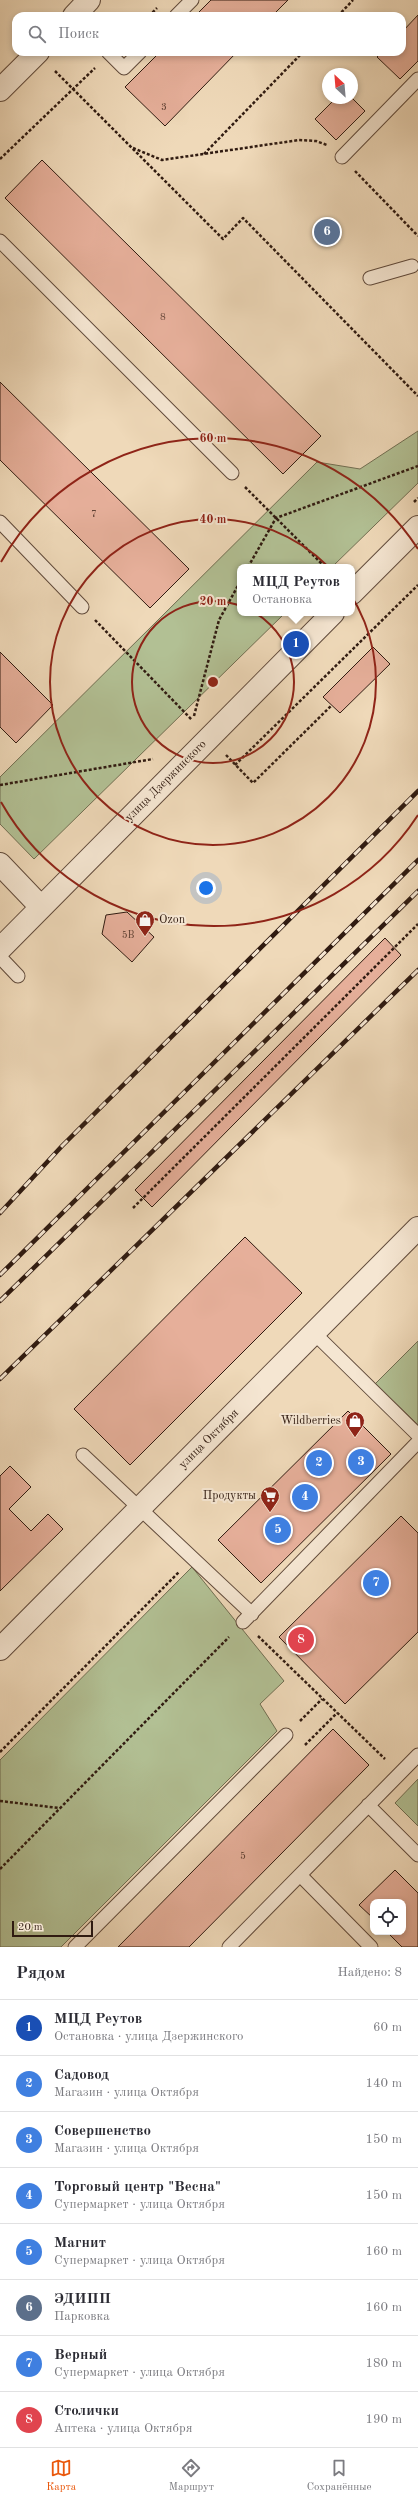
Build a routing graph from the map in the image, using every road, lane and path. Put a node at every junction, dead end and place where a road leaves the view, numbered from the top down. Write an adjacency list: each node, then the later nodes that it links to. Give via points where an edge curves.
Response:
1 (90, 0): 4 (street)
2 (192, 0): 5 (lane)
3 (353, 0): 6 (path)
4 (78, 12)
5 (180, 12)
6 (342, 12)
7 (34, 56): 14 (street)
8 (40, 56): 15 (path)
9 (106, 56): 15 (path)
10 (112, 56): 11 (lane, via 124,68)
11 (136, 56)
12 (298, 56): 17 (path)
13 (418, 79): 18 (lane)
14 (2, 84)
15 (73, 90): 16 (path); 19 (path)
16 (131, 146): 17 (path, via 162,160); 24 (path, via 224,239 243,218)
17 (203, 154): 18 (path, via 299,140 316,141 329,146)
18 (342, 157): 20 (path)
19 (0, 159)
20 (418, 236)
21 (0, 240): 26 (lane)
22 (416, 266): 23 (lane)
23 (370, 278)
24 (418, 396)
25 (418, 466): 27 (path)
26 (232, 473): 27 (path)
27 (276, 518): 30 (path); 31 (path)
28 (0, 522): 35 (lane)
29 (418, 527): 34 (street)
30 (250, 564)
31 (322, 564)
32 (418, 585): 37 (path, via 235,765 253,783)
33 (237, 587): 35 (path, via 219,620 193,721)
34 (355, 591)
35 (82, 607)
36 (330, 616): 41 (street, улица Дзержинского)
37 (332, 705)
38 (156, 758): 39 (path)
39 (0, 785)
40 (0, 864): 41 (street)
41 (41, 907): 43 (street, улица Дзержинского)
42 (418, 924): 46 (path)
43 (0, 949)
44 (0, 957): 45 (lane)
45 (18, 976)
46 (133, 1208)
47 (418, 1228): 48 (street, улица Октября)
48 (314, 1332): 49 (lane); 52 (street, улица Октября)
49 (418, 1435)
50 (418, 1442): 54 (lane)
51 (83, 1454): 52 (lane)
52 (139, 1509): 53 (lane); 55 (street, улица Октября)
53 (192, 1558): 54 (lane); 58 (path)
54 (247, 1618): 56 (path); 63 (path)
55 (0, 1650)
56 (322, 1699): 57 (path); 60 (path)
57 (286, 1735): 67 (lane)
58 (0, 1752)
59 (418, 1756): 60 (lane)
60 (400, 1774): 62 (lane)
61 (0, 1802): 63 (path)
62 (368, 1805): 64 (lane); 66 (lane)
63 (60, 1808): 65 (path)
64 (418, 1855)
65 (0, 1869)
66 (300, 1875): 68 (lane); 69 (lane)
67 (75, 1947)
68 (229, 1947)
69 (370, 1947)

